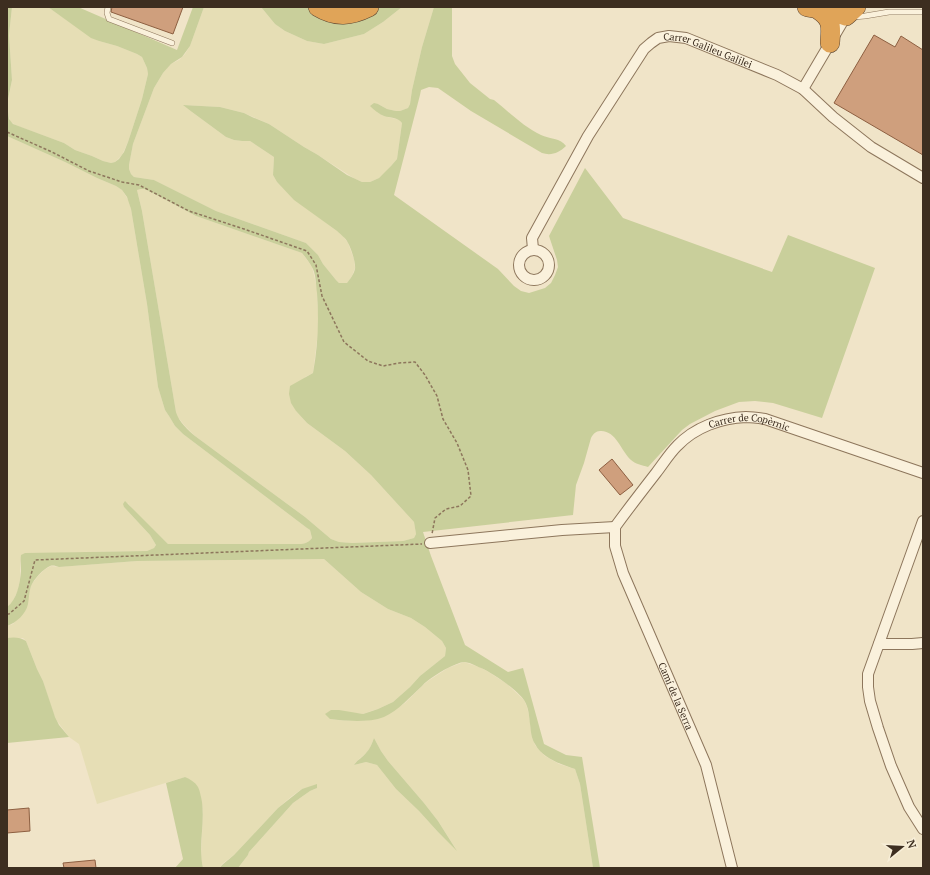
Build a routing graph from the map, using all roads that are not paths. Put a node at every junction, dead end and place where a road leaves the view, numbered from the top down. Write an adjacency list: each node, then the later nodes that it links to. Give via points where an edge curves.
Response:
1 (108, 7): 7 (lane, via 109,19)
2 (318, 7): 3 (highway, via 333,14 348,15)
3 (369, 7)
4 (812, 8): 5 (highway); 8 (highway, via 827,16 831,32)
5 (851, 12): 6 (lane, via 858,17 888,12); 8 (street)
6 (923, 12)
7 (172, 43)
8 (830, 43): 9 (street)
9 (803, 89): 10 (street, Carrer Galileu Galilei, via 871,147); 11 (street, Carrer Galileu Galilei, via 777,75 686,38 658,38 644,49 588,136 532,238)
10 (923, 178)
11 (533, 249)
12 (923, 473): 14 (street, Carrer de Copèrnic, via 765,419 733,418 703,427 678,445)
13 (923, 521): 17 (street)
14 (615, 527): 15 (street); 19 (street, Camí de la Serra, via 616,546 623,573 706,765)
15 (430, 543)
16 (923, 643): 17 (street)
17 (879, 644): 18 (street, via 868,674 870,701 891,766 909,807)
18 (923, 830)
19 (732, 868)

